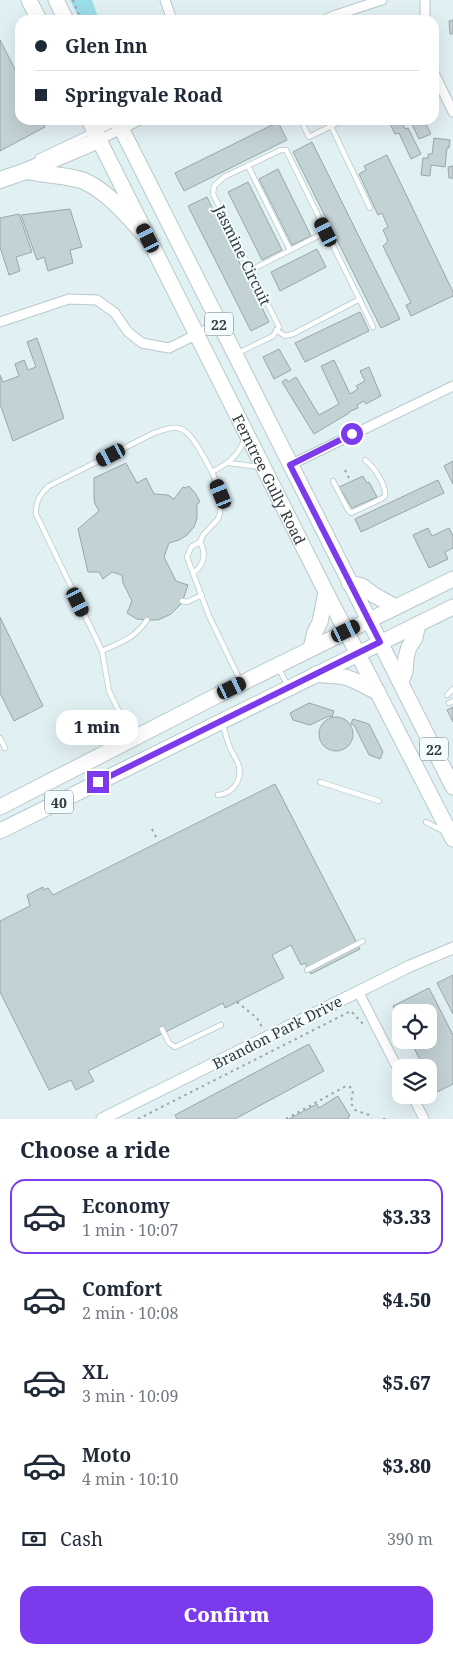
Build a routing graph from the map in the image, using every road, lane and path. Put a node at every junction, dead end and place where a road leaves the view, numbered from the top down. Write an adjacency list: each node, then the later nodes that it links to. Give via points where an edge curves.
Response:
1 (29, 0): 7 (main road)
2 (56, 0): 8 (main road)
3 (73, 0): 9 (path)
4 (165, 0): 10 (street)
5 (382, 0): 11 (street)
6 (424, 0): 12 (street)
7 (36, 15)
8 (64, 15)
9 (79, 15)
10 (170, 15)
11 (334, 15)
12 (425, 15)
13 (439, 83): 14 (street)
14 (453, 112)
15 (109, 125): 19 (street)
16 (119, 125): 31 (main road, Ferntree Gully Road / 22)
17 (303, 125): 18 (lane, via 309,137)
18 (331, 126): 24 (lane)
19 (94, 130): 20 (lane); 22 (highway); 26 (main road, Ferntree Gully Road / 22)
20 (38, 157)
21 (248, 166): 25 (lane, Jasmine Circuit, via 286,150); 27 (lane); 28 (lane, Jasmine Circuit, via 214,186 213,194)
22 (26, 171): 23 (highway); 26 (highway, via 82,180 109,197)
23 (0, 180)
24 (370, 208)
25 (326, 232): 27 (lane); 29 (lane, Jasmine Circuit)
26 (148, 238): 34 (main road, Ferntree Gully Road / 22)
27 (290, 250): 28 (lane)
28 (250, 270): 33 (lane, Jasmine Circuit, via 279,327)
29 (360, 300): 32 (lane, Jasmine Circuit); 33 (lane, via 294,334 285,336)
30 (0, 322): 34 (street, via 69,299 84,299 97,300 115,313 128,332 142,342 169,348)
31 (218, 324): 34 (street); 35 (main road, Ferntree Gully Road / 22)
32 (373, 327)
33 (276, 330): 35 (lane, via 273,336)
34 (197, 335): 37 (main road, Ferntree Gully Road / 22)
35 (234, 355): 40 (main road, Ferntree Gully Road / 22)
36 (453, 386): 40 (street)
37 (247, 434): 39 (lane, via 241,449); 41 (main road, Ferntree Gully Road / 22)
38 (365, 460): 45 (lane, via 372,466 385,492 381,499 351,513)
39 (229, 463): 41 (lane); 43 (lane)
40 (290, 465): 46 (main road, Ferntree Gully Road / 22)
41 (264, 467): 47 (main road, Ferntree Gully Road / 22)
42 (345, 470): 44 (path)
43 (212, 472): 48 (lane, via 221,494 220,513); 63 (lane, via 189,435 179,428 167,428 50,486 39,497 36,514)
44 (350, 480)
45 (333, 481)
46 (310, 505): 47 (main road); 51 (main road, Ferntree Gully Road / 22)
47 (288, 516): 52 (main road, Ferntree Gully Road / 22)
48 (200, 542): 49 (lane, via 204,548 204,559); 49 (lane, via 191,547 187,557)
49 (194, 572): 53 (lane)
50 (453, 579): 55 (main road, 40)
51 (350, 583): 55 (main road, via 362,586); 58 (main road, Ferntree Gully Road / 22)
52 (326, 592): 60 (main road, Ferntree Gully Road / 22); 62 (main road)
53 (202, 595): 54 (lane, via 188,602); 68 (lane)
54 (182, 601)
55 (396, 607): 58 (main road, 40)
56 (453, 607): 59 (main road, 40)
57 (147, 620): 63 (lane, via 130,638)
58 (368, 620): 60 (main road, 40); 61 (main road, Ferntree Gully Road / 22)
59 (418, 624): 61 (main road, 40); 67 (main road)
60 (346, 631): 62 (main road, 40); 64 (main road, Ferntree Gully Road / 22)
61 (380, 642): 64 (main road, 40); 67 (main road, Ferntree Gully Road / 22)
62 (311, 648): 65 (main road, 40)
63 (102, 651): 75 (lane, via 109,691)
64 (358, 653): 66 (main road, 40); 71 (main road, Ferntree Gully Road / 22)
65 (278, 665): 68 (main road, 40); 69 (lane)
66 (316, 674): 69 (main road, 40); 71 (main road, via 345,677)
67 (401, 681): 80 (main road, Ferntree Gully Road / 22)
68 (242, 683): 75 (main road, 40)
69 (289, 688): 73 (main road, 40)
70 (453, 689): 72 (lane)
71 (378, 692): 88 (main road, Ferntree Gully Road / 22)
72 (446, 695)
73 (222, 721): 78 (main road, 40); 81 (lane, via 239,774 234,787)
74 (0, 738): 76 (lane)
75 (133, 739): 77 (main road, 40)
76 (5, 748)
77 (98, 758): 78 (main road); 83 (main road, 40)
78 (109, 776): 86 (main road, 40)
79 (320, 782): 82 (lane)
80 (453, 787)
81 (218, 795)
82 (379, 801)
83 (0, 807)
84 (426, 822): 88 (lane)
85 (152, 829): 87 (path)
86 (0, 831)
87 (156, 837)
88 (452, 837)
89 (362, 941): 91 (lane)
90 (453, 948): 92 (street, Brandon Park Drive)
91 (306, 970)
92 (358, 992): 97 (street, Brandon Park Drive); 99 (street)
93 (237, 1002): 97 (path, via 261,1025 262,1028 252,1032)
94 (221, 1025): 95 (lane, via 175,1048)
95 (162, 1028)
96 (367, 1032): 98 (path, via 351,1012)
97 (256, 1042): 98 (path); 103 (street, Brandon Park Drive)
98 (263, 1056): 104 (path)
99 (393, 1059)
100 (390, 1075): 101 (path)
101 (392, 1079)
102 (416, 1104): 109 (street)
103 (102, 1119)
104 (138, 1119)
105 (286, 1119): 106 (path, via 346,1086 353,1090 351,1103 355,1110 369,1115)
106 (371, 1119)
107 (383, 1119): 108 (path)
108 (387, 1119)
109 (424, 1119)

